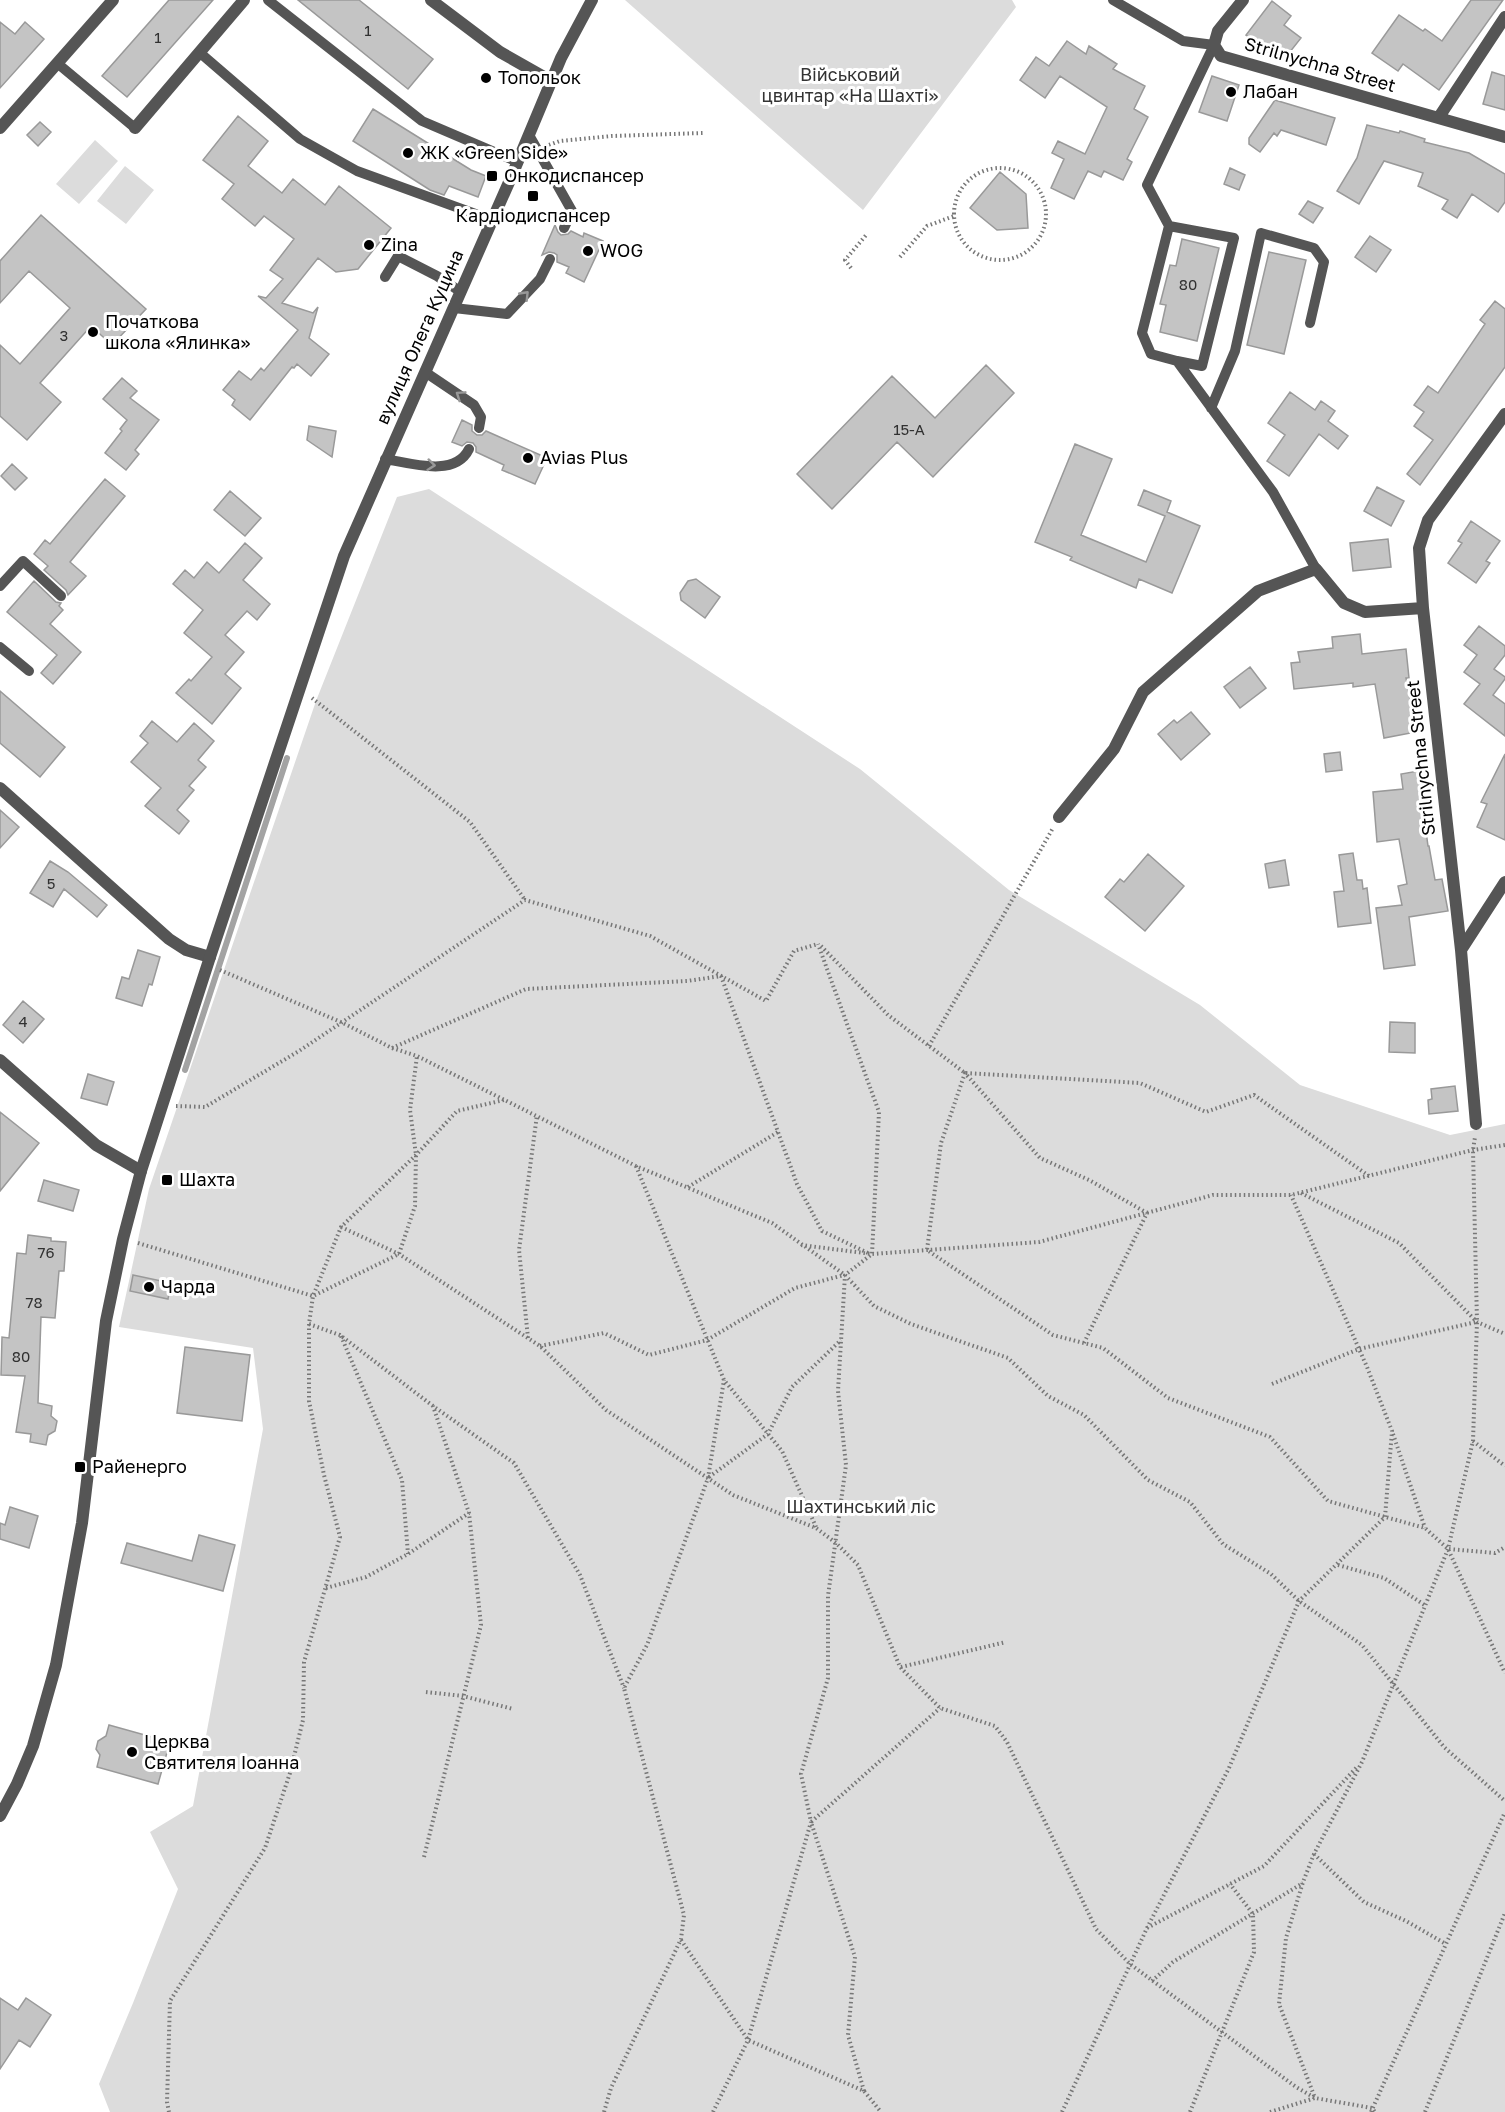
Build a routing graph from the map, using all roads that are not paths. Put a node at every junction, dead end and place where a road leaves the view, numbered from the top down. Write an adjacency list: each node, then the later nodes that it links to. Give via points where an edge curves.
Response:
1 (112, 0): 11 (street)
2 (244, 0): 10 (street)
3 (268, 0): 18 (lane, via 422,121)
4 (431, 0): 12 (street, via 500,52)
5 (592, 0): 12 (street, вулиця Олега Куцина)
6 (1113, 0): 9 (lane, via 1183,41)
7 (1243, 0): 9 (street, Strilnychna Street, via 1218,31)
8 (1505, 17): 13 (street)
9 (1214, 45): 13 (street, Strilnychna Street, via 1221,56); 20 (lane, via 1147,185)
10 (199, 52): 15 (street); 19 (lane, via 300,139 357,171)
11 (57, 63): 14 (street); 15 (lane)
12 (551, 81): 16 (street, вулиця Олега Куцина)
13 (1439, 117): 17 (street, Strilnychna Street)
14 (0, 128)
15 (135, 128)
16 (529, 135): 18 (street, вулиця Олега Куцина); 21 (lane, via 572,211)
17 (1505, 137)
18 (518, 162): 19 (street, вулиця Олега Куцина)
19 (492, 220): 24 (street, вулиця Олега Куцина)
20 (1169, 226): 27 (lane, via 1142,333 1150,354); 27 (lane, via 1234,238 1202,366)
21 (564, 228)
22 (550, 259): 25 (lane, one-way to 22, via 507,314 540,279)
23 (385, 277): 24 (lane, via 398,256)
24 (461, 292): 25 (street, вулиця Олега Куцина)
25 (453, 308): 28 (street, вулиця Олега Куцина)
26 (1310, 323): 29 (lane, via 1324,262 1314,248 1261,233 1235,351)
27 (1177, 361): 29 (lane)
28 (425, 372): 31 (lane, one-way to 28, via 481,417 474,405); 33 (street, вулиця Олега Куцина)
29 (1211, 408): 34 (lane, via 1273,492)
30 (1505, 414): 37 (street, Strilnychna Street, via 1428,520 1419,548)
31 (479, 428)
32 (469, 449): 33 (lane, one-way to 32, via 439,466 456,464)
33 (386, 459): 44 (street, вулиця Олега Куцина, via 344,556)
34 (1316, 569): 37 (street, via 1344,603 1365,612); 41 (street, via 1258,591 1143,692 1114,749)
35 (0, 586): 36 (lane, via 23,561)
36 (61, 596)
37 (1423, 608): 43 (street, Strilnychna Street)
38 (0, 647): 39 (lane)
39 (29, 671)
40 (0, 788): 44 (street, via 169,939 186,950)
41 (1059, 817)
42 (1505, 882): 43 (street)
43 (1461, 950): 46 (street, Strilnychna Street)
44 (210, 957): 47 (street, вулиця Олега Куцина)
45 (2, 1066): 47 (street, via 96,1145)
46 (1476, 1124)
47 (141, 1171): 48 (street, вулиця Олега Куцина, via 106,1321 81,1534 56,1665 33,1746)
48 (0, 1816)

